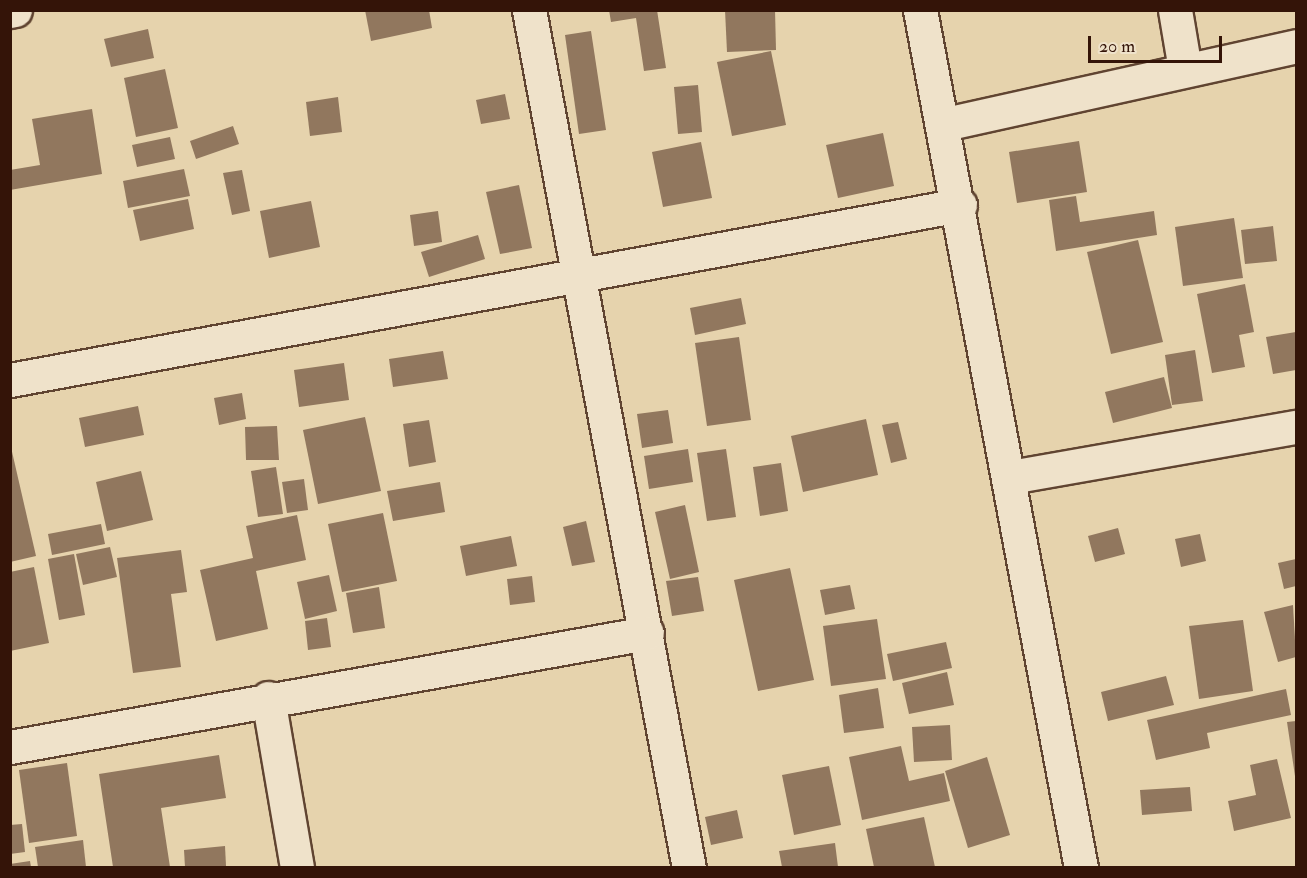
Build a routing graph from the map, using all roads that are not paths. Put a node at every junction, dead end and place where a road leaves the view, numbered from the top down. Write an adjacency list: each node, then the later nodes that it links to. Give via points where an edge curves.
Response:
1 (529, 10): 8 (street)
2 (920, 10): 6 (street)
3 (1175, 10): 5 (street)
4 (1296, 46): 5 (street)
5 (1185, 69): 6 (street)
6 (945, 124): 7 (street)
7 (960, 205): 8 (street); 11 (street)
8 (579, 276): 9 (street); 12 (street)
9 (10, 380)
10 (1296, 427): 11 (street)
11 (1011, 477): 17 (street)
12 (647, 633): 13 (street); 16 (street)
13 (268, 698): 14 (street); 15 (street)
14 (10, 747)
15 (297, 867)
16 (689, 867)
17 (1081, 867)

